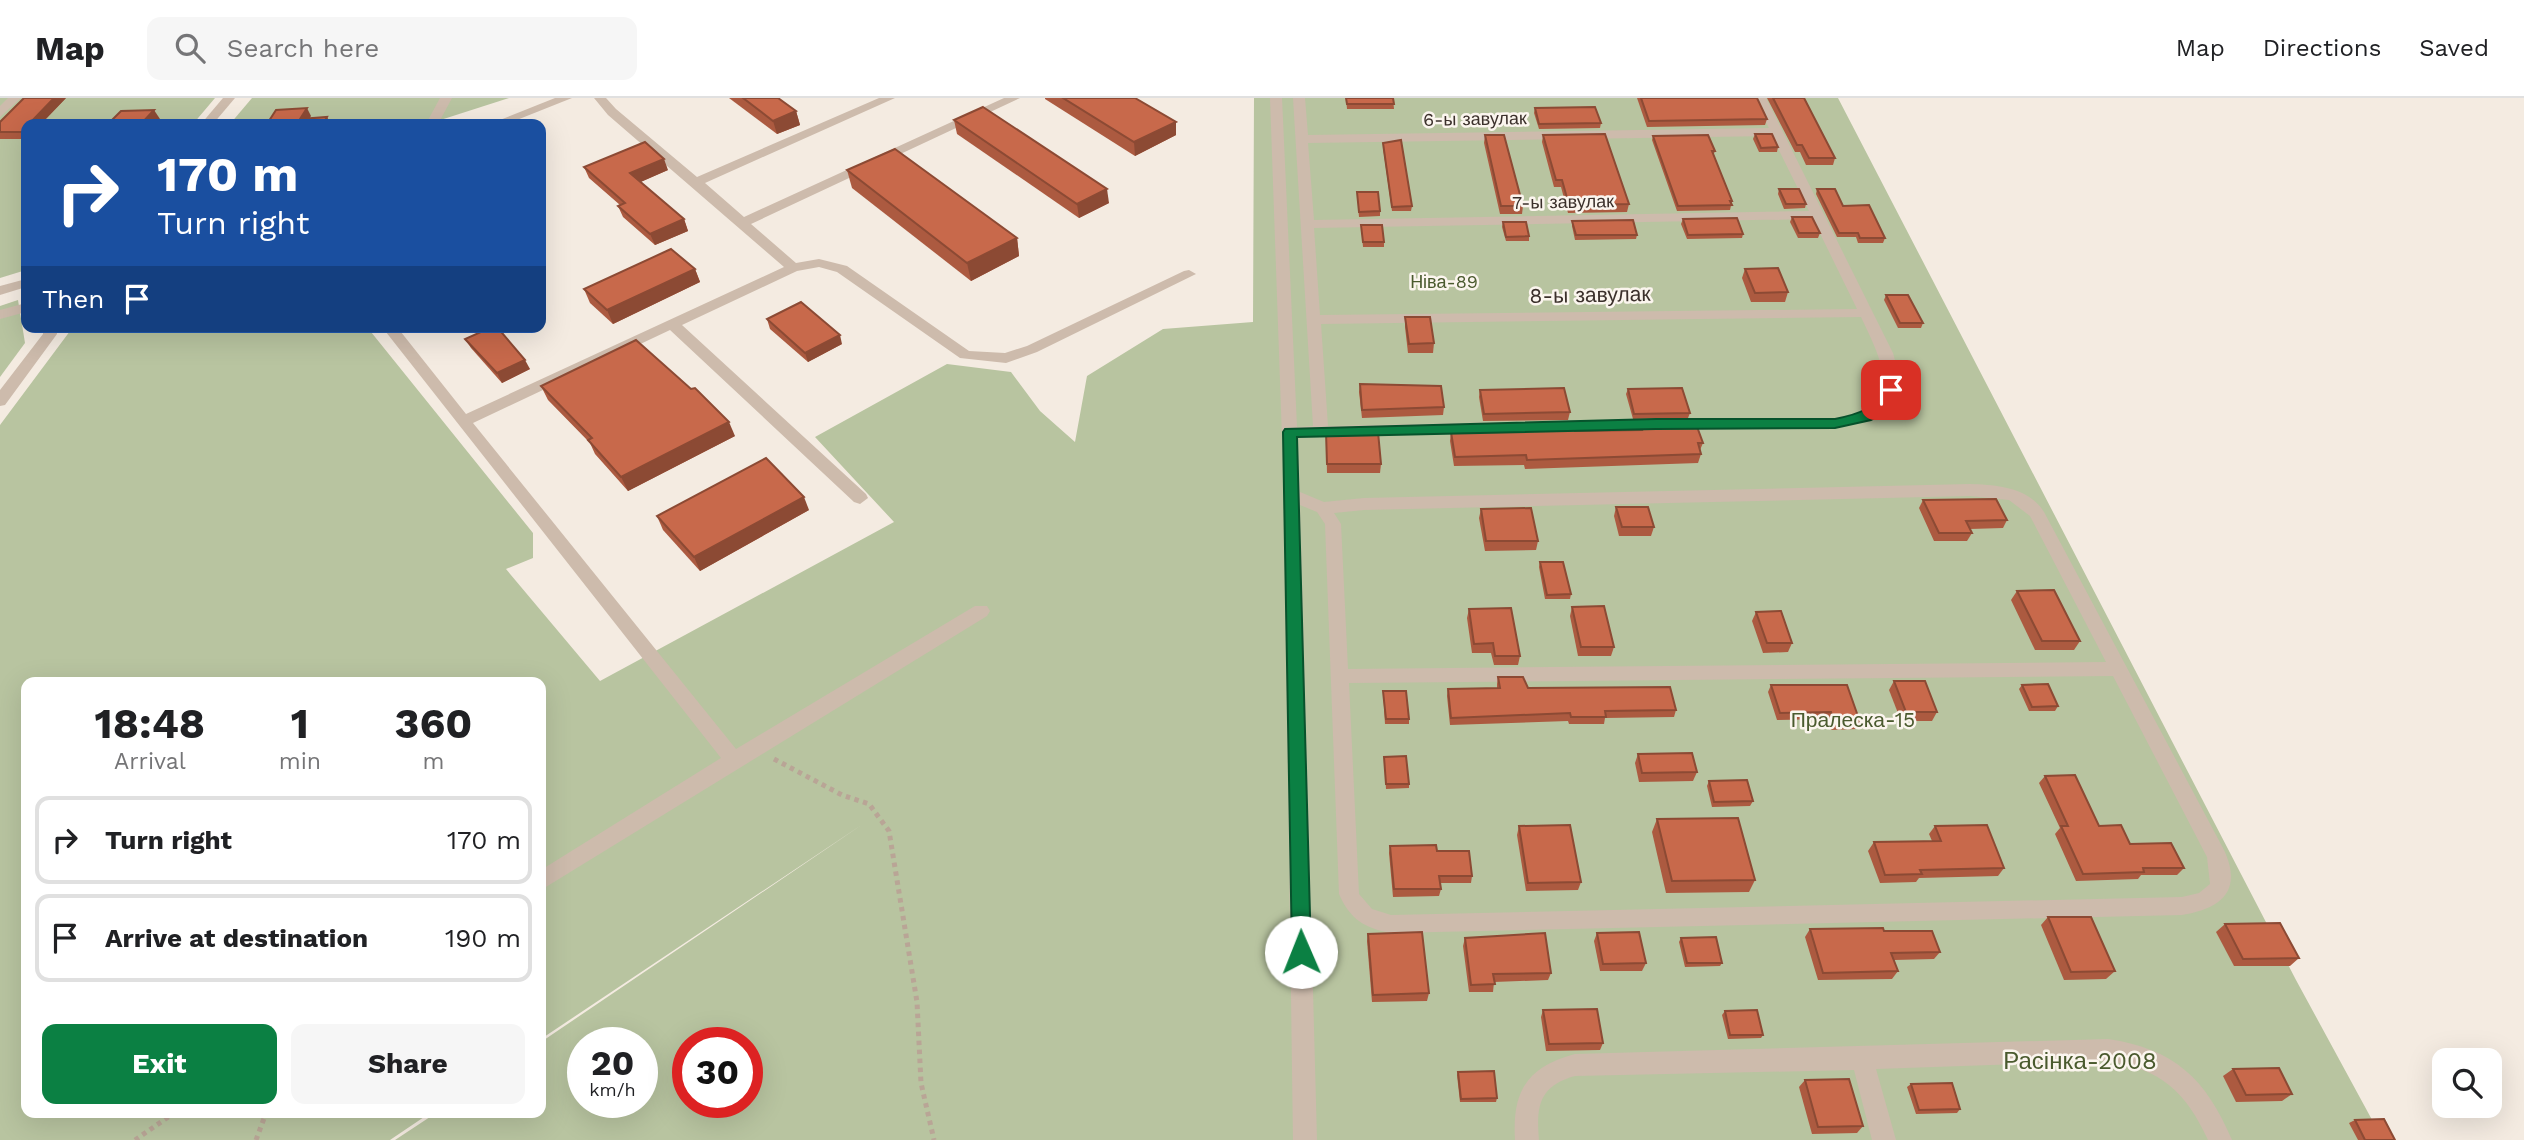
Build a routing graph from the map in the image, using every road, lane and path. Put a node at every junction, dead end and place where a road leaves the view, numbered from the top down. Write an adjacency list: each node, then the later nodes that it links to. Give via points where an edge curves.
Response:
1 (15, 98): 12 (street)
2 (229, 98): 13 (street)
3 (446, 98): 14 (street)
4 (566, 98): 11 (street)
5 (600, 98): 18 (street)
6 (890, 98): 18 (street)
7 (1014, 98): 20 (street)
8 (1276, 98): 35 (street)
9 (1299, 98): 17 (street)
10 (1760, 98): 16 (street)
11 (536, 104): 15 (street)
12 (0, 113)
13 (211, 119)
14 (435, 119)
15 (506, 119)
16 (1776, 132): 17 (street, 6-ы завулак); 19 (street)
17 (1301, 139): 21 (street)
18 (696, 182): 20 (street)
19 (1817, 215): 21 (street, 7-ы завулак); 27 (street)
20 (742, 223): 22 (street)
21 (1309, 224): 29 (street)
22 (793, 268): 23 (street, via 819,263 842,269 955,351 992,359 1032,349); 30 (street)
23 (1189, 274)
24 (21, 285): 25 (street)
25 (0, 291)
26 (21, 309): 28 (street)
27 (1866, 313): 29 (street, 8-ы завулак); 36 (street, via 1893,379 1878,409 1852,421)
28 (0, 316)
29 (1313, 320): 36 (street)
30 (673, 324): 34 (street); 38 (street)
31 (50, 333): 33 (street)
32 (394, 333): 34 (street)
33 (0, 401)
34 (463, 421): 44 (street)
35 (1290, 432): 36 (street); 37 (street)
36 (1321, 432)
37 (1292, 495): 39 (street); 52 (street)
38 (860, 498)
39 (1323, 508): 41 (street, via 1956,491 2008,494 2024,500 2036,512); 42 (street, via 1335,534)
40 (981, 611): 43 (street)
41 (2118, 669): 42 (street); 42 (street, via 2217,856 2219,889 2205,902 1377,921 1364,916 1349,894)
42 (1341, 676)
43 (755, 747): 44 (street); 51 (path, via 791,770 869,804 889,831 918,1002 921,1083)
44 (734, 760): 45 (street)
45 (546, 878)
46 (1862, 1059): 53 (street, via 1558,1069 1533,1089 1527,1106); 54 (street); 55 (street, via 2126,1051 2164,1066 2182,1079 2197,1094)
47 (167, 1118): 49 (path)
48 (264, 1118): 50 (path)
49 (135, 1140)
50 (256, 1140)
51 (933, 1140)
52 (1305, 1140)
53 (1527, 1140)
54 (1884, 1140)
55 (2220, 1140)

